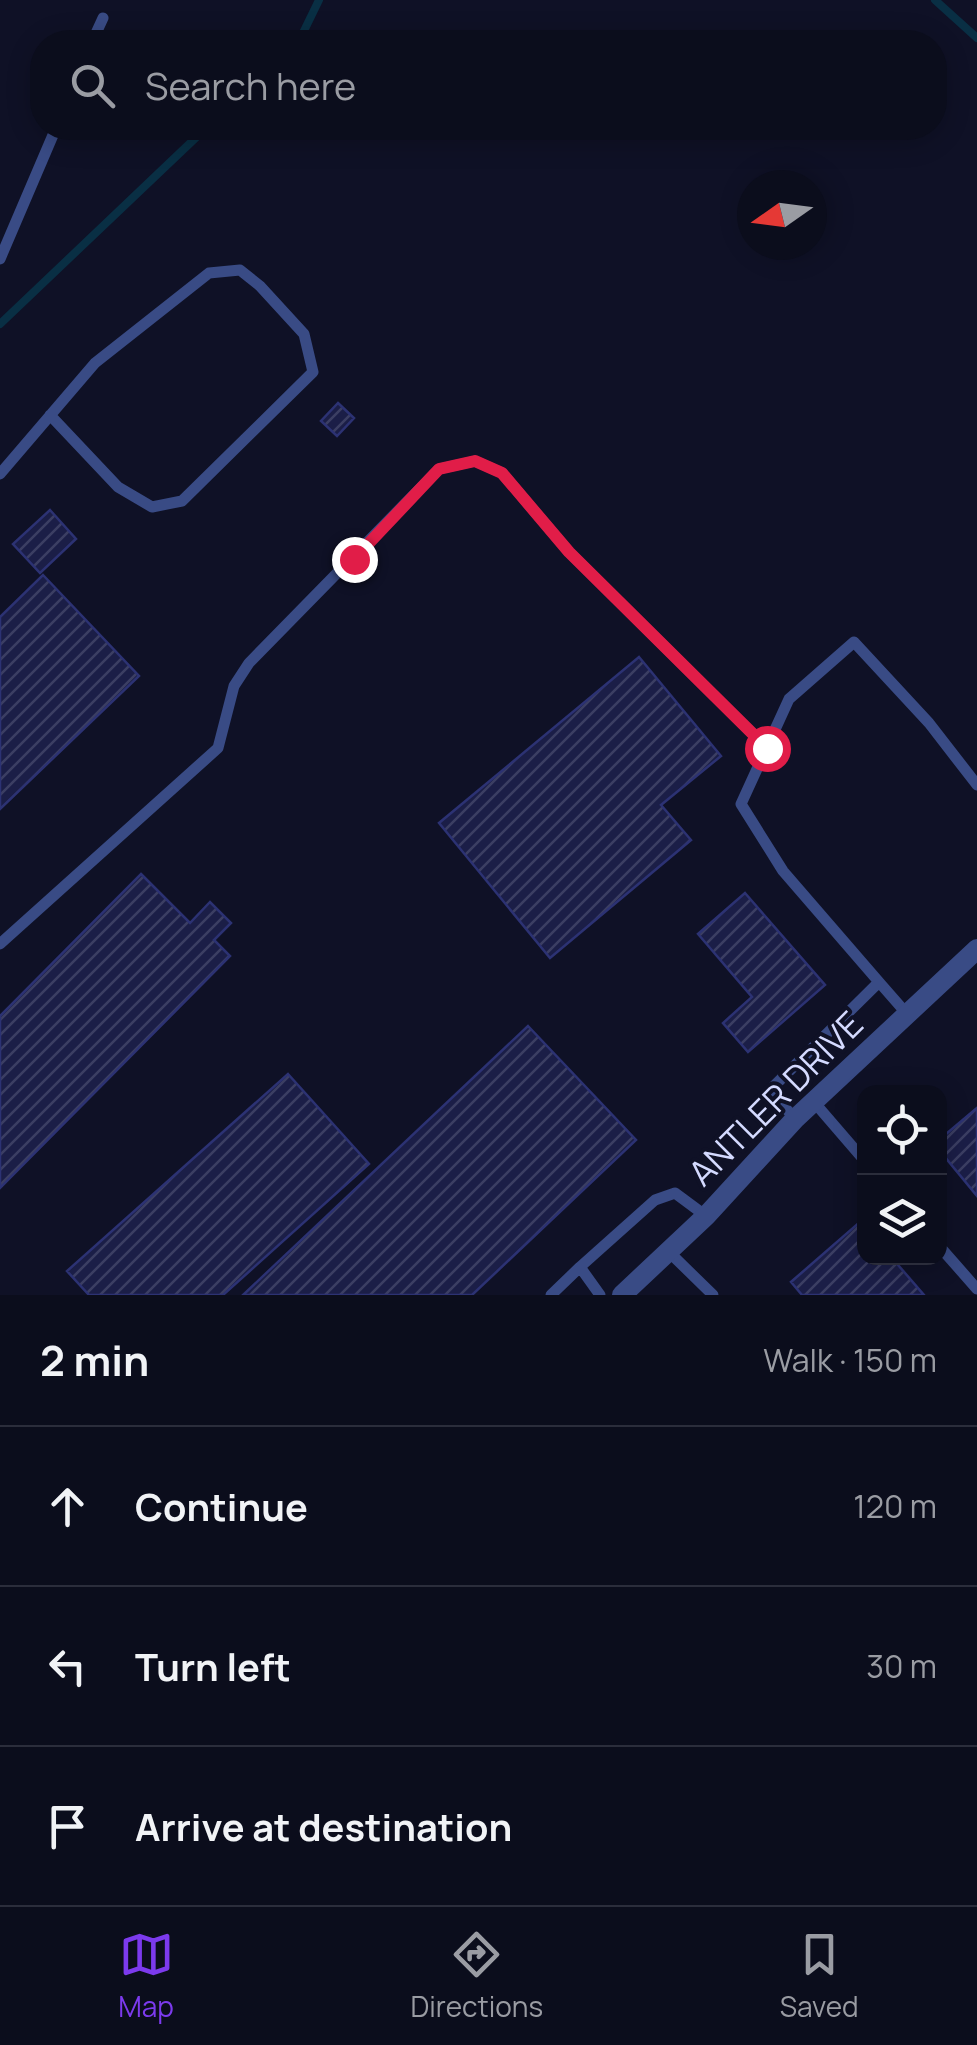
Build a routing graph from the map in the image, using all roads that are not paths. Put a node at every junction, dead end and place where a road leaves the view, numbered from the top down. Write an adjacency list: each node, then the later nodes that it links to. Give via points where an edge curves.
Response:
1 (103, 18): 2 (lane)
2 (98, 30)
3 (51, 140): 4 (lane)
4 (0, 259)
5 (50, 415): 5 (lane, via 94,364 209,273 240,270 304,334 313,372 182,501 152,508 118,487); 6 (lane)
6 (0, 474)
7 (767, 748): 8 (lane, via 790,700 854,642); 9 (lane, via 569,552 502,473 475,461 439,469 249,664 234,686 218,748); 11 (lane, via 742,804 783,870)
8 (977, 785)
9 (0, 944)
10 (977, 949): 12 (street, ANTLER DRIVE)
11 (879, 982): 12 (lane); 14 (lane, via 770,1090)
12 (907, 1014): 13 (street, ANTLER DRIVE)
13 (814, 1102): 14 (street, ANTLER DRIVE); 15 (lane)
14 (795, 1119): 16 (street, ANTLER DRIVE)
15 (857, 1152)
16 (706, 1216): 17 (street, ANTLER DRIVE); 19 (lane, via 674,1194 656,1200)
17 (668, 1251): 23 (street, ANTLER DRIVE); 24 (lane)
18 (947, 1254): 20 (lane)
19 (580, 1267): 21 (lane); 22 (lane)
20 (977, 1289)
21 (551, 1295)
22 (600, 1295)
23 (622, 1295)
24 (714, 1295)

